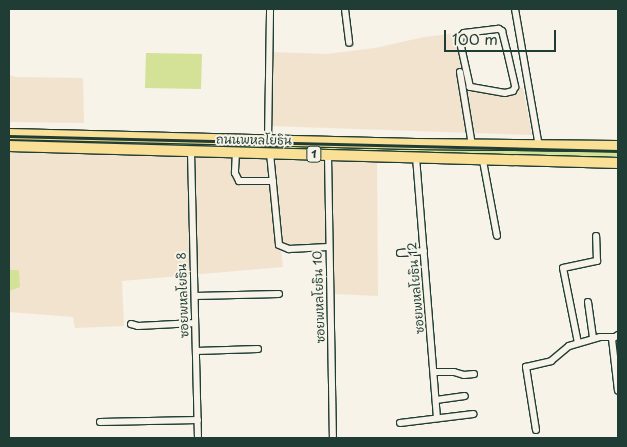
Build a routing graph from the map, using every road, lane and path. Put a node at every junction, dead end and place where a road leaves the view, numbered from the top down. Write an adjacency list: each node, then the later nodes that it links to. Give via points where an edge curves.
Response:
1 (270, 9): 12 (street)
2 (345, 9): 4 (street)
3 (515, 9): 7 (street)
4 (349, 42)
5 (460, 72): 14 (street)
6 (513, 74): 6 (street, via 502,31 464,33 461,36 470,87 505,93 513,91); 7 (street)
7 (527, 75): 16 (street)
8 (9, 134): 9 (main road, ถนนพหลโยธิน / 1)
9 (29, 135): 10 (main road, ถนนพหลโยธิน / 1); 18 (main road)
10 (191, 138): 11 (main road, ถนนพหลโยธิน / 1); 19 (main road)
11 (219, 139): 12 (main road, ถนนพหลโยธิน / 1); 20 (main road)
12 (268, 140): 13 (main road, ถนนพหลโยธิน / 1)
13 (328, 142): 14 (main road, ถนนพหลโยธิน / 1); 23 (main road)
14 (472, 145): 16 (main road, ถนนพหลโยธิน / 1)
15 (9, 146): 18 (main road, ถนนพหลโยธิน / 1)
16 (539, 146): 17 (main road, ถนนพหลโยธิน / 1)
17 (618, 146)
18 (28, 147): 19 (main road, ถนนพหลโยธิน / 1)
19 (191, 152): 20 (main road, ถนนพหลโยธิน / 1); 34 (street, ซอยพหลโยธิน 8)
20 (218, 152): 21 (main road, ถนนพหลโยธิน / 1)
21 (236, 152): 22 (main road, ถนนพหลโยธิน / 1); 27 (street, via 235,173 239,181)
22 (270, 153): 23 (main road, ถนนพหลโยธิน / 1); 27 (street)
23 (328, 155): 24 (main road, ถนนพหลโยธิน / 1); 30 (street, ซอยพหลโยธิน 10)
24 (416, 157): 25 (main road, ถนนพหลโยธิน / 1); 31 (street, ซอยพหลโยธิน 12)
25 (483, 161): 26 (main road, ถนนพหลโยธิน / 1); 28 (street)
26 (618, 163)
27 (272, 181): 30 (street, via 279,246 289,249)
28 (497, 236)
29 (596, 236): 40 (street, via 597,261 563,268)
30 (328, 247): 55 (street, ซอยพหลโยธิน 10, via 334,377)
31 (424, 251): 32 (street); 43 (street, ซอยพหลโยธิน 12)
32 (400, 253)
33 (279, 294): 34 (street)
34 (194, 296): 36 (street, ซอยพหลโยธิน 8)
35 (588, 302): 39 (street)
36 (195, 323): 37 (street); 42 (street, ซอยพหลโยธิน 8)
37 (131, 324)
38 (616, 336): 39 (street); 45 (street, via 612,344)
39 (593, 339): 40 (street)
40 (578, 344): 53 (street, via 569,346 551,361 526,366)
41 (258, 349): 42 (street)
42 (196, 351): 50 (street, ซอยพหลโยธิน 8)
43 (434, 372): 44 (street); 47 (street, ซอยพหลโยธิน 12)
44 (474, 374)
45 (618, 391)
46 (465, 396): 47 (street)
47 (436, 400): 49 (street, ซอยพหลโยธิน 12)
48 (473, 414): 49 (street)
49 (437, 418): 52 (street)
50 (198, 420): 51 (street); 54 (street, ซอยพหลโยธิน 8)
51 (100, 422)
52 (400, 423)
53 (536, 430)
54 (198, 438)
55 (333, 438)

